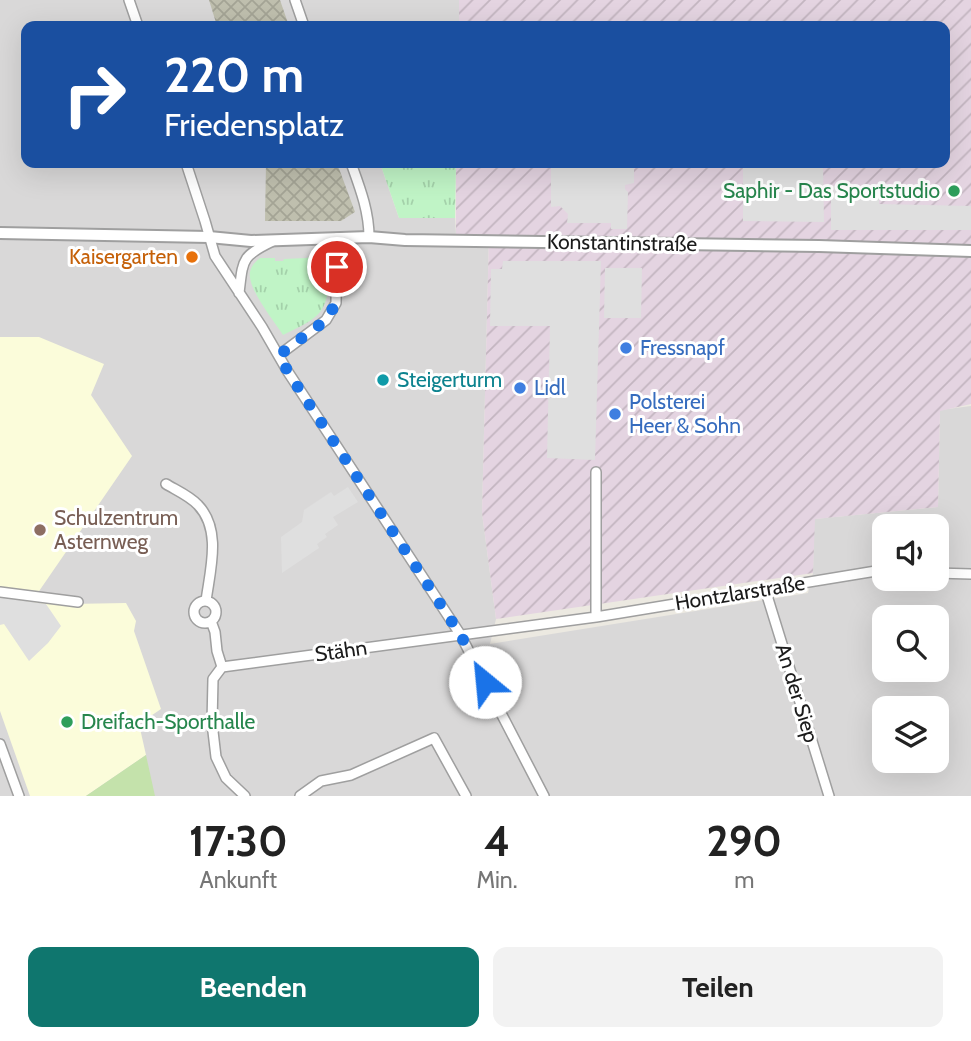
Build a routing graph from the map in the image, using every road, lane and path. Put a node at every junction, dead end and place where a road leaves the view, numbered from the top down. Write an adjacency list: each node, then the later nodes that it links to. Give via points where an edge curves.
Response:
1 (130, 0): 3 (street)
2 (295, 0): 4 (street)
3 (136, 21)
4 (302, 21)
5 (188, 168): 8 (street)
6 (353, 168): 9 (street, via 364,200)
7 (0, 233): 8 (street, Konstantinstraße)
8 (209, 237): 11 (street, Konstantinstraße); 13 (street, via 215,256)
9 (369, 237): 10 (street, Konstantinstraße); 12 (street, Konstantinstraße)
10 (337, 238): 11 (street, Konstantinstraße); 14 (street, via 336,303 326,320)
11 (274, 241): 13 (street, via 246,258)
12 (971, 251)
13 (239, 293): 14 (street)
14 (279, 355): 26 (street)
15 (596, 472): 24 (street)
16 (166, 484): 22 (street, via 198,504 210,523 213,545)
17 (872, 572): 20 (street, Hontzlarstraße)
18 (949, 573): 19 (street)
19 (971, 574)
20 (765, 589): 24 (street, Hontzlarstraße); 34 (street, An der Siep)
21 (0, 592): 23 (street)
22 (206, 601): 25 (street, via 216,609); 25 (street, via 199,602 194,614 204,623)
23 (78, 602)
24 (596, 617): 26 (street, Hontzlarstraße)
25 (211, 621): 27 (street)
26 (460, 634): 27 (street, Stähn); 33 (street)
27 (222, 667): 30 (street, via 213,679 216,757 226,778)
28 (0, 744): 29 (street)
29 (19, 796)
30 (245, 796)
31 (300, 796): 32 (street, via 320,781 351,775 435,738)
32 (466, 796)
33 (544, 796)
34 (829, 796)

